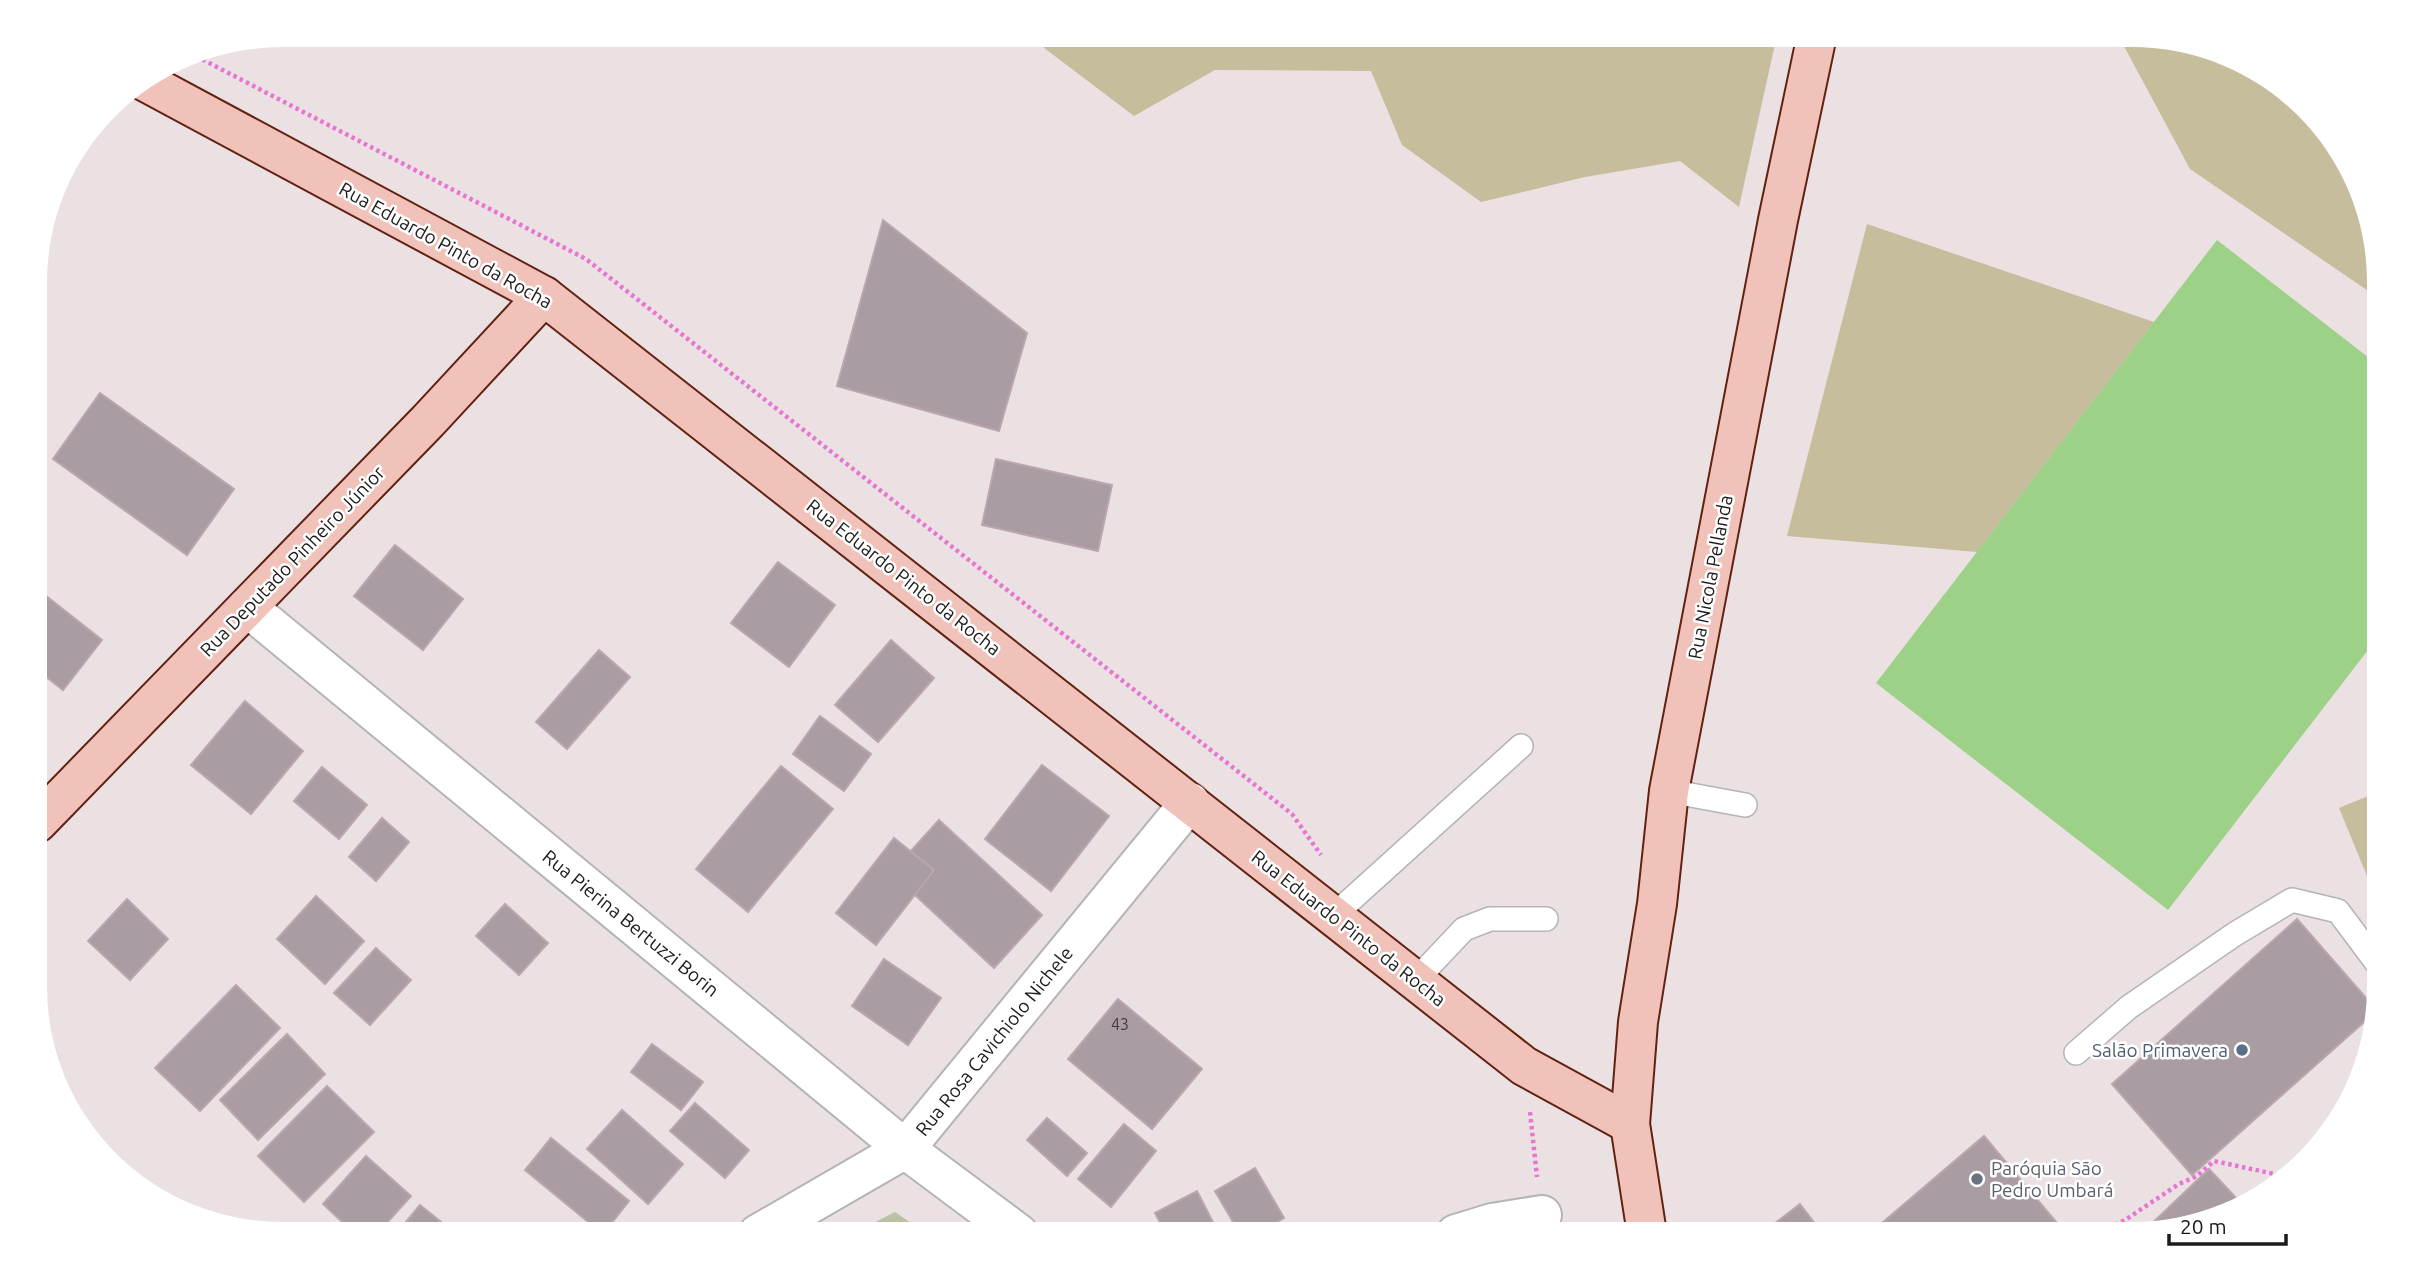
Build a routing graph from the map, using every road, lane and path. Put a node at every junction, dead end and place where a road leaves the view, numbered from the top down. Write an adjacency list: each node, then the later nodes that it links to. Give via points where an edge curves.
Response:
1 (1814, 47): 6 (main road, Rua Nicola Pellanda)
2 (154, 86): 3 (main road, Rua Eduardo Pinto da Rocha)
3 (544, 296): 4 (main road, Rua Deputado Pinheiro Júnior); 7 (main road, Rua Eduardo Pinto da Rocha)
4 (247, 607): 9 (main road, Rua Deputado Pinheiro Júnior); 17 (street, Rua Pierina Bertuzzi Borin)
5 (1521, 746): 10 (lane)
6 (1670, 791): 8 (lane); 16 (main road, Rua Nicola Pellanda, via 1638,1021)
7 (1190, 802): 10 (main road, Rua Eduardo Pinto da Rocha); 17 (street, Rua Rosa Cavichiolo Nichele)
8 (1745, 804)
9 (47, 808)
10 (1333, 916): 13 (main road, Rua Eduardo Pinto da Rocha)
11 (1546, 919): 13 (lane, via 1490,919 1464,929)
12 (2367, 950): 14 (lane, via 2338,911 2292,900 2129,1007)
13 (1415, 981): 15 (main road, Rua Eduardo Pinto da Rocha)
14 (2076, 1053)
15 (1524, 1066): 16 (main road, Rua Eduardo Pinto da Rocha); 19 (path)
16 (1630, 1124): 21 (main road, Rua Nicola Pellanda)
17 (905, 1149): 23 (street, Rua Rosa Cavichiolo Nichele); 24 (street, Rua Pierina Bertuzzi Borin)
18 (2273, 1174): 22 (path, via 2214,1161)
19 (1542, 1215): 20 (street)
20 (1502, 1221)
21 (1645, 1221)
22 (2123, 1221)
23 (779, 1222)
24 (1003, 1222)

